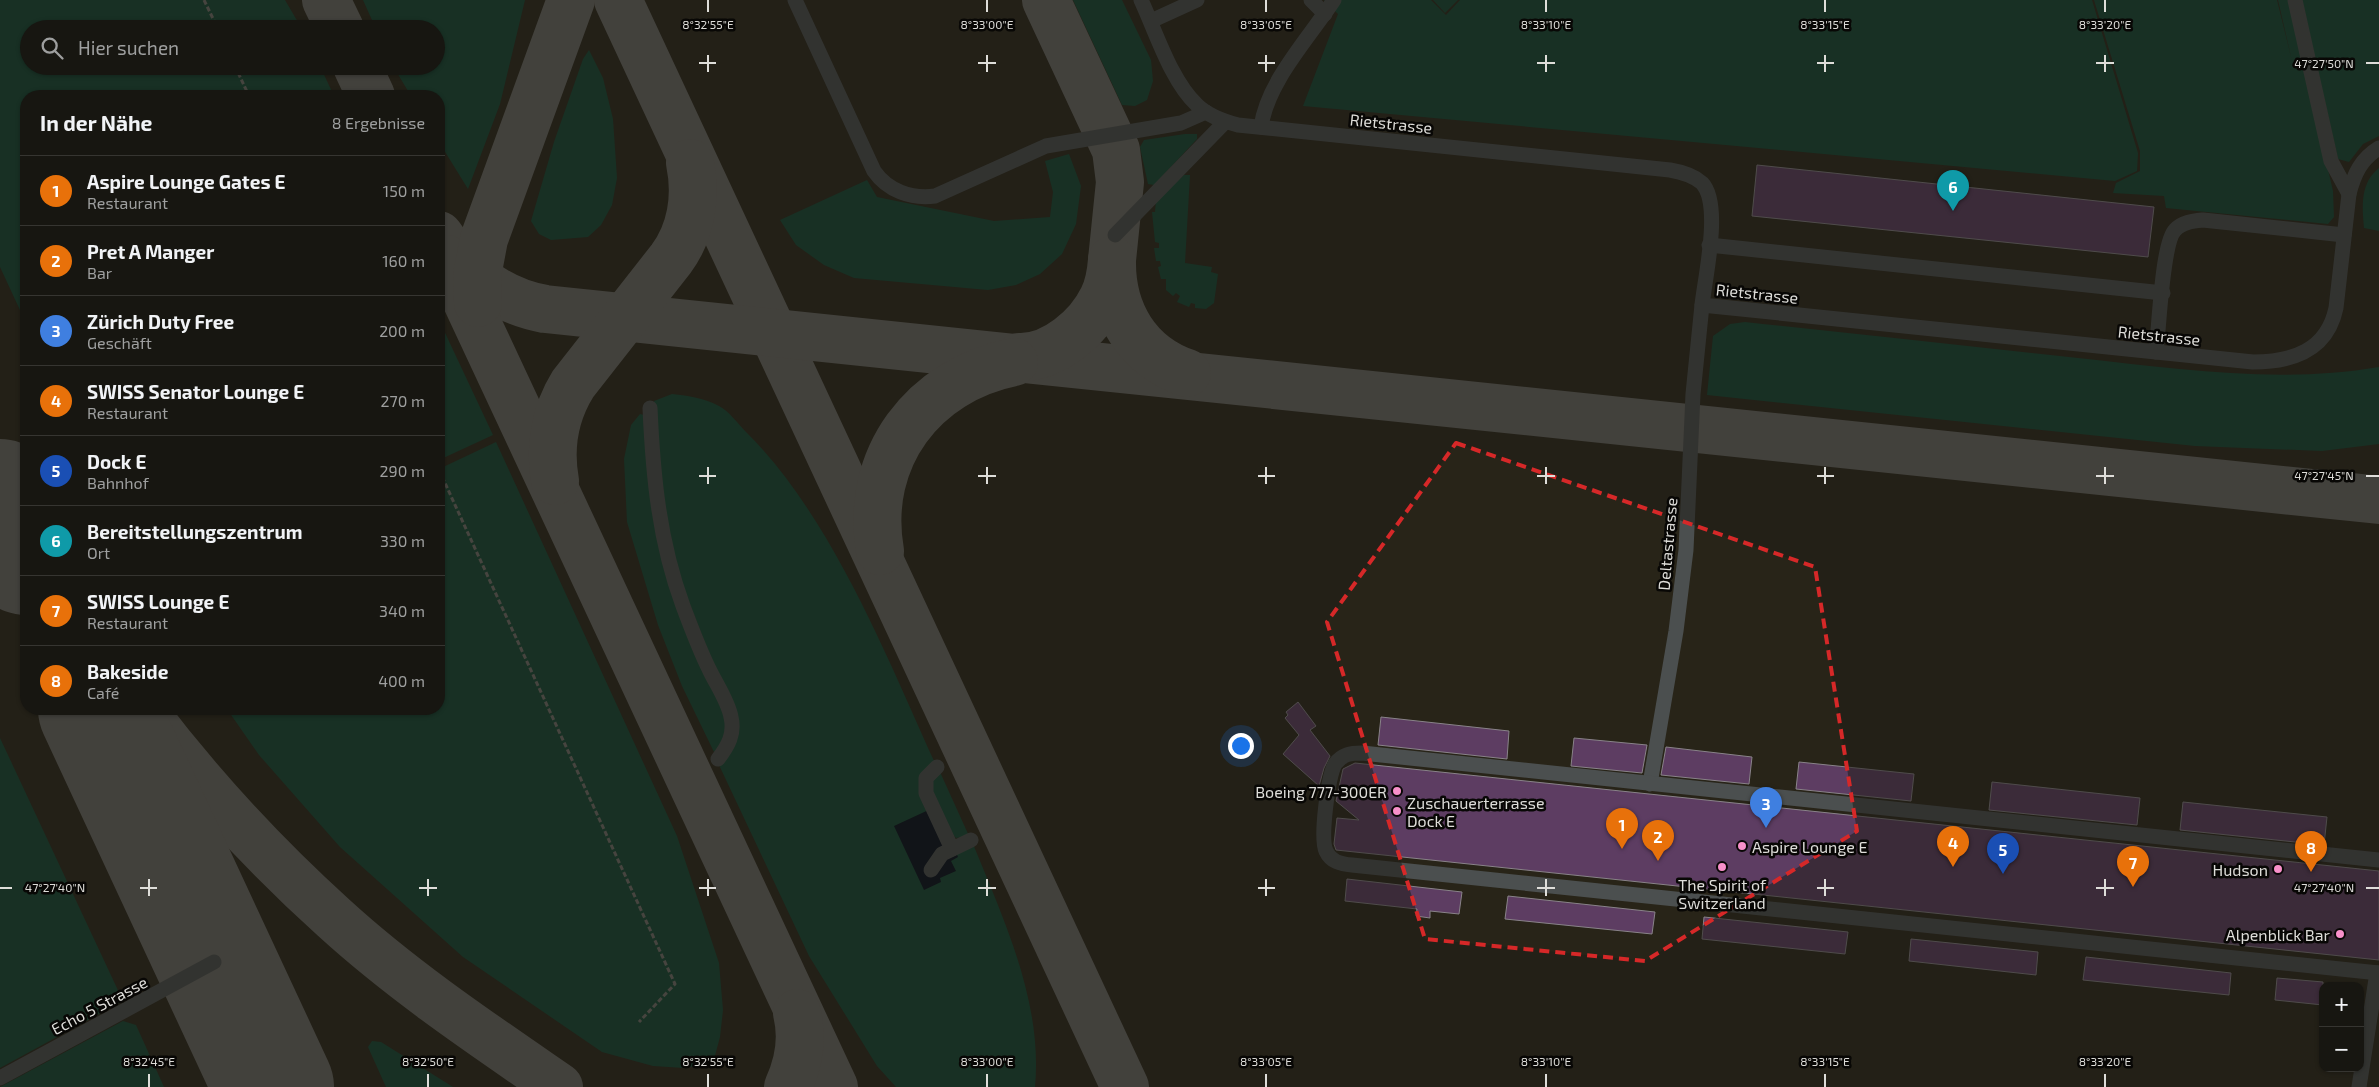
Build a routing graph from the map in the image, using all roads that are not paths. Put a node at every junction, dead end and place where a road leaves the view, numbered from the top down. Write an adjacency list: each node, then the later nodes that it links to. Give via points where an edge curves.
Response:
1 (795, 0): 9 (lane, via 874,171 887,185 905,194 927,197 942,194 1046,146 1181,123)
2 (1141, 0): 8 (lane, Rietstrasse)
3 (1197, 0): 8 (lane)
4 (1311, 0): 7 (lane)
5 (1334, 0): 7 (lane)
6 (2294, 0): 13 (lane, via 2331,161)
7 (1325, 14): 11 (lane, via 1268,99)
8 (1151, 21): 9 (lane, Rietstrasse, via 1180,83)
9 (1206, 112): 10 (lane, Rietstrasse)
10 (1225, 122): 11 (lane, Rietstrasse); 14 (lane)
11 (1262, 128): 16 (lane, Rietstrasse, via 1683,173 1694,178 1708,192 1712,216)
12 (2379, 148): 13 (lane, Rietstrasse, via 2358,168)
13 (2348, 194): 15 (lane, Rietstrasse)
14 (1115, 235)
15 (2344, 235): 17 (lane, via 2203,220 2185,223 2175,230 2167,246); 19 (lane, Rietstrasse, via 2334,318 2326,336 2308,350 2284,360 2252,362)
16 (1709, 245): 17 (lane); 18 (lane, Rietstrasse)
17 (2163, 293): 19 (lane)
18 (1702, 305): 19 (lane, Rietstrasse); 23 (lane, Deltastrasse, via 1693,394 1686,550)
19 (2156, 352)
20 (650, 408): 21 (lane, via 658,512 667,555 707,666 731,716 731,738)
21 (718, 759)
22 (938, 767): 25 (lane, via 926,778 926,793)
23 (1650, 784): 26 (lane); 29 (lane, via 1362,753 1346,754 1336,763 1330,777 1324,844 1326,852 1337,862 1352,865)
24 (971, 840): 25 (lane)
25 (952, 849): 27 (lane, via 942,854)
26 (2379, 860)
27 (931, 870)
28 (214, 962): 30 (lane, Echo 5 Strasse)
29 (2378, 973): 31 (lane)
30 (0, 1078)
31 (2359, 1087)

